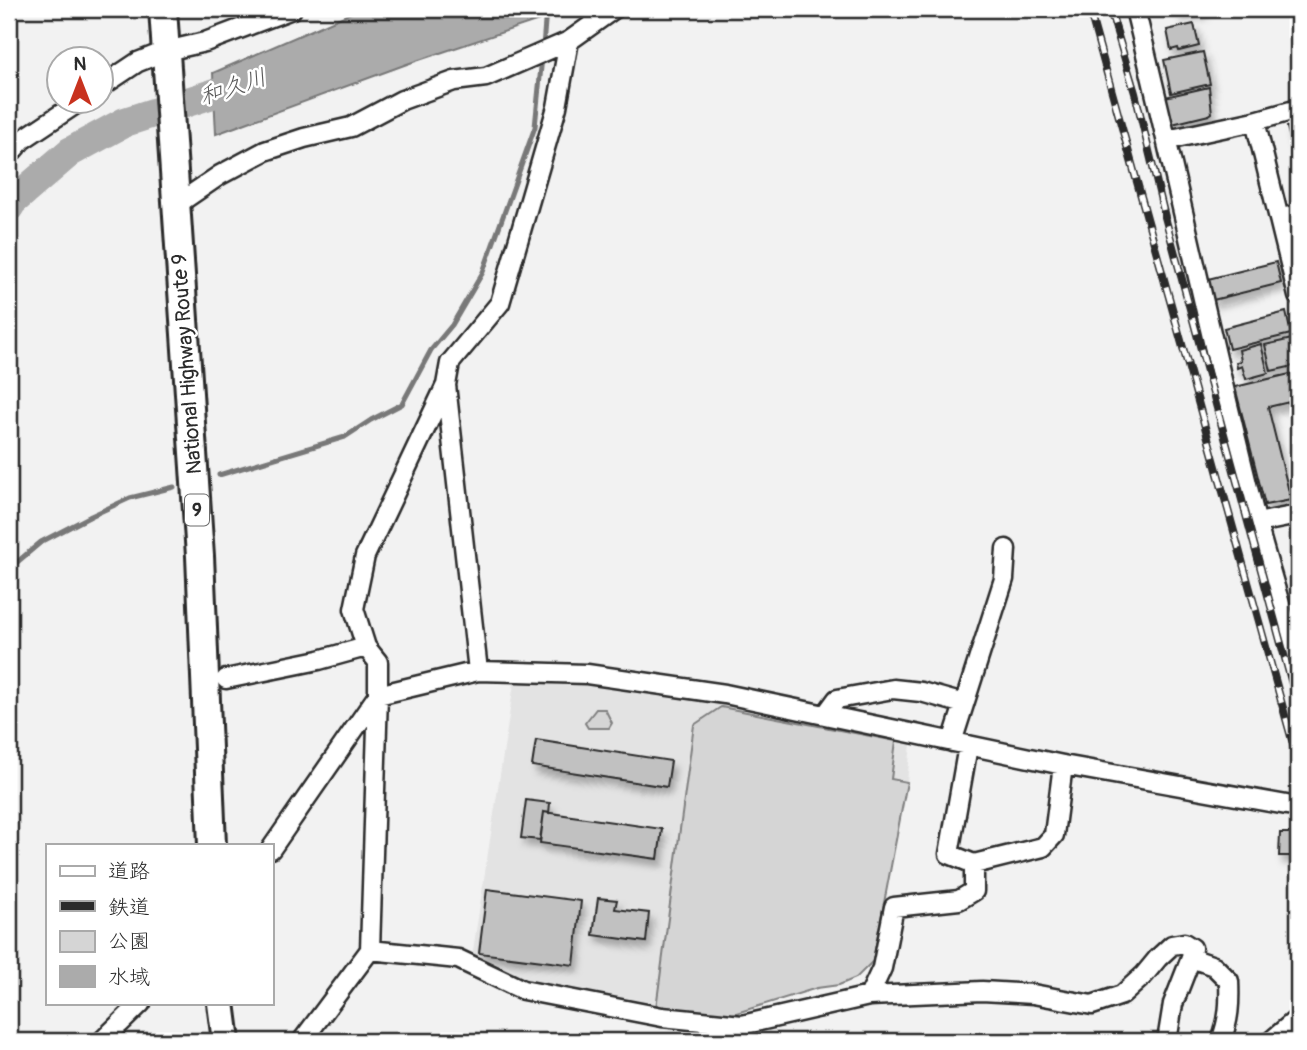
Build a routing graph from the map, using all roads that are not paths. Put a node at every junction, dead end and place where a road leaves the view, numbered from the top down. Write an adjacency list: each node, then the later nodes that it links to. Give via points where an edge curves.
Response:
1 (163, 9): 6 (highway, National Highway Route 9 / 9)
2 (292, 9): 6 (street, via 205,42)
3 (614, 9): 5 (street)
4 (1135, 9): 11 (street)
5 (569, 41): 13 (street, via 486,77 454,81 402,100 351,127 265,151); 17 (street, via 557,107 500,303 450,363)
6 (166, 51): 7 (street); 13 (highway, National Highway Route 9 / 9)
7 (116, 77)
8 (1298, 108): 10 (street)
9 (57, 116): 12 (street, via 22,139)
10 (1255, 121): 11 (street); 15 (street)
11 (1167, 140): 19 (street)
12 (9, 155)
13 (176, 205): 31 (highway, National Highway Route 9 / 9, via 200,556)
14 (1298, 214): 15 (street)
15 (1279, 219): 16 (street)
16 (1298, 296)
17 (446, 384): 21 (street, via 365,556 355,608); 23 (street)
18 (1298, 515): 19 (street)
19 (1257, 523): 22 (street)
20 (1006, 549): 26 (street, via 1004,579)
21 (366, 647): 24 (street); 25 (street, via 378,662)
22 (1298, 668)
23 (478, 671): 25 (street); 27 (street, via 587,674)
24 (226, 679)
25 (378, 695): 32 (street); 34 (street)
26 (964, 704): 27 (street, via 893,689 837,699); 28 (street)
27 (826, 714): 28 (street)
28 (960, 744): 29 (street); 33 (street, via 949,854)
29 (1063, 765): 30 (street); 33 (street, via 1054,835 1043,846)
30 (1298, 807)
31 (212, 844)
32 (273, 846)
33 (974, 864): 36 (street, via 974,891 959,900 894,907 882,968)
34 (370, 950): 36 (street, via 458,958 523,990 662,1017 742,1025); 42 (street)
35 (1191, 958): 36 (street, via 1192,948 1184,943 1172,945 1122,995 1092,1005 982,990); 43 (street, via 1173,1004); 44 (street, via 1214,966 1229,981 1230,1007)
36 (869, 996)
37 (140, 1004): 40 (street)
38 (221, 1004): 41 (highway)
39 (1298, 1018): 45 (street)
40 (102, 1041)
41 (226, 1041)
42 (302, 1041)
43 (1167, 1041)
44 (1221, 1041)
45 (1271, 1041)

